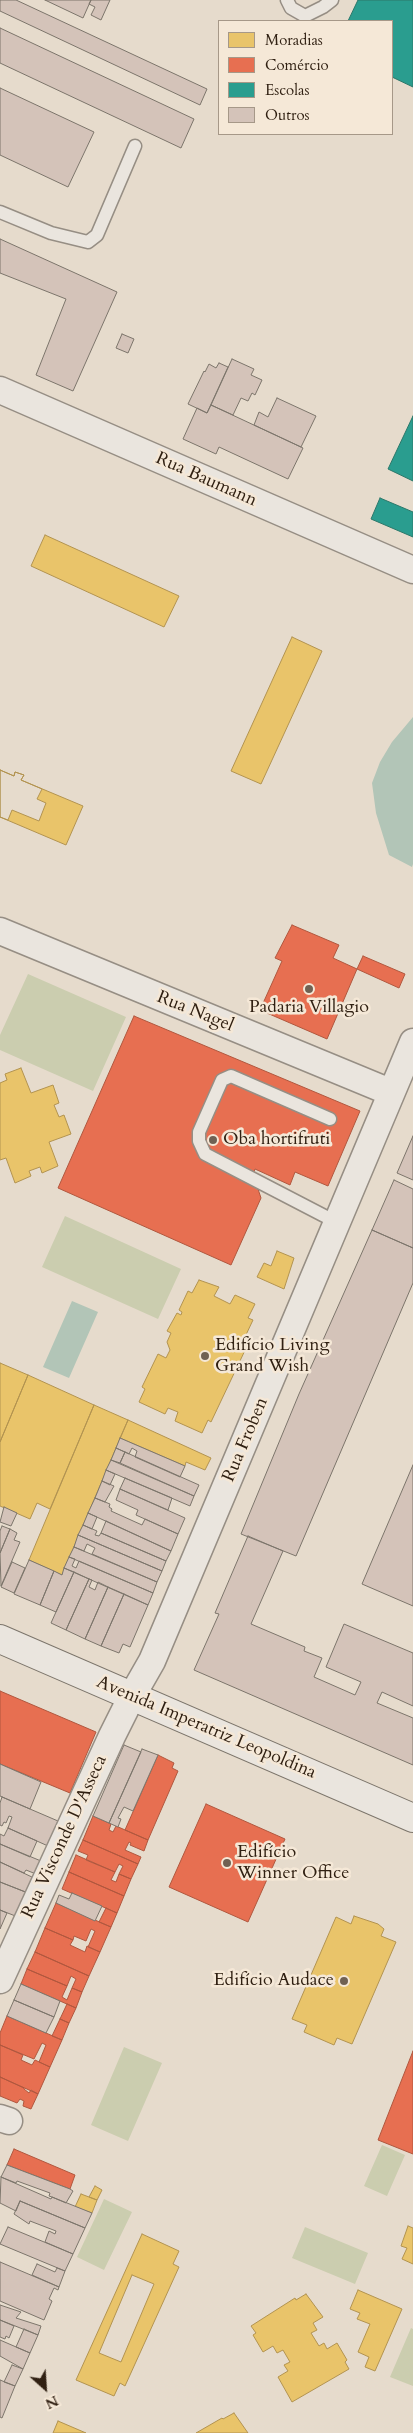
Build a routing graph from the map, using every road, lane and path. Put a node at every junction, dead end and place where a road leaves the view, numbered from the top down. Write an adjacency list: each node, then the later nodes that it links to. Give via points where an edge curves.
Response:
1 (288, 0): 2 (lane, via 291,8 305,16)
2 (332, 0)
3 (136, 146): 4 (lane, via 97,235 88,242 51,233)
4 (0, 212)
5 (0, 390): 6 (street, Rua Baumann)
6 (413, 570)
7 (0, 931): 9 (street, Rua Nagel)
8 (413, 1042): 9 (street, Rua Froben)
9 (390, 1092): 11 (street, Rua Froben)
10 (330, 1119): 11 (lane, via 231,1076 222,1080 199,1132 199,1141 205,1154)
11 (338, 1222): 13 (street, Rua Froben, via 152,1661)
12 (0, 1639): 13 (main road, Avenida Imperatriz Leopoldina)
13 (132, 1696): 14 (main road, Avenida Imperatriz Leopoldina); 15 (street, Rua Visconde D'Asseca)
14 (413, 1818)
15 (0, 1980)

